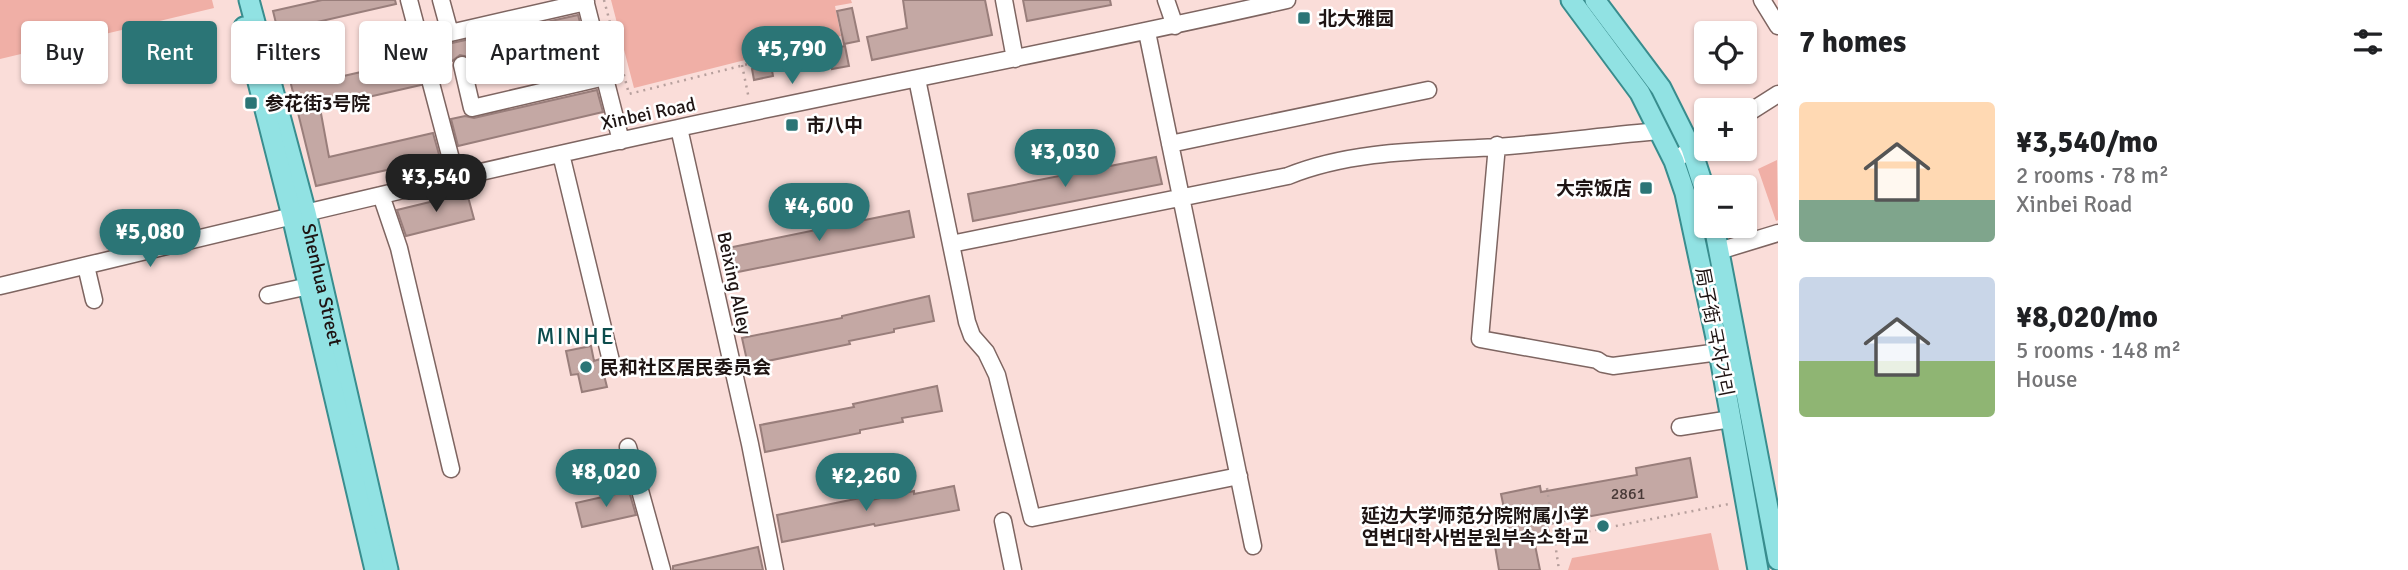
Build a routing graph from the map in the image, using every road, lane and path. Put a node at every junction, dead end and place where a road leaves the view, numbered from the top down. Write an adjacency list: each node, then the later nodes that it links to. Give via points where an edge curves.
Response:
1 (238, 0): 42 (main road, Shenhua Street)
2 (249, 0): 42 (main road, Shenhua Street)
3 (409, 0): 39 (street)
4 (441, 0): 12 (street, via 450,33)
5 (604, 0): 20 (path, via 629,94)
6 (1004, 0): 18 (street)
7 (1166, 0): 14 (street)
8 (1287, 0): 14 (street, Xinbei Road)
9 (1571, 0): 31 (main road, 局子街 국자거리, via 1640,93)
10 (1595, 0): 32 (main road)
11 (1762, 0): 15 (street)
12 (585, 1): 13 (street)
13 (590, 21)
14 (1175, 26): 16 (street, Xinbei Road)
15 (1778, 26)
16 (1147, 32): 18 (street, Xinbei Road); 34 (street)
17 (816, 47): 20 (path)
18 (1015, 59): 21 (street, Xinbei Road)
19 (462, 65): 22 (street)
20 (743, 65): 29 (path)
21 (917, 79): 29 (street, Xinbei Road); 45 (street)
22 (466, 82)
23 (466, 84): 24 (street, via 472,108)
24 (575, 84)
25 (607, 84): 33 (street)
26 (1428, 90): 34 (street)
27 (1778, 94): 28 (street)
28 (1757, 107)
29 (753, 113): 30 (street, Xinbei Road)
30 (680, 128): 33 (street, Xinbei Road); 68 (street, Beixing Alley)
31 (1660, 131): 35 (street); 38 (main road, 局子街 국자거리)
32 (1694, 137)
33 (621, 141): 37 (street, Xinbei Road)
34 (1170, 144): 41 (street)
35 (1497, 145): 41 (street, via 1396,152); 52 (street, via 1480,339 1613,366)
36 (1694, 147): 38 (street)
37 (561, 154): 39 (street, Xinbei Road); 53 (street)
38 (1674, 161): 52 (main road, 局子街 국자거리, via 1697,241)
39 (456, 178): 40 (street, Xinbei Road)
40 (381, 195): 42 (street, Xinbei Road); 57 (street, via 399,248)
41 (1181, 199): 45 (street); 58 (street)
42 (299, 214): 47 (street, Xinbei Road); 49 (main road, Shenhua Street); 66 (main road, Shenhua Street)
43 (1778, 233): 46 (street)
44 (1716, 238): 46 (main road, 局子街 국자거리)
45 (951, 243): 58 (street, via 967,322 997,375 1032,518)
46 (1719, 250): 64 (main road, 局子街 국자거리)
47 (86, 265): 48 (street, Xinbei Road); 51 (street)
48 (0, 286)
49 (309, 286): 50 (street); 65 (main road, Shenhua Street)
50 (268, 296)
51 (94, 300)
52 (1719, 352): 54 (main road, 局子街 국자거리)
53 (612, 365)
54 (1731, 419): 55 (street); 60 (main road, 局子街 국자거리)
55 (1680, 427)
56 (628, 447): 67 (street)
57 (451, 469)
58 (1239, 476): 63 (street)
59 (1547, 488): 62 (path)
60 (1746, 501): 62 (path); 71 (main road, 局子街 국자거리)
61 (1003, 521): 69 (street)
62 (1554, 538): 70 (path)
63 (1253, 546)
64 (1778, 560)
65 (374, 570)
66 (388, 570)
67 (662, 570)
68 (775, 570)
69 (1013, 570)
70 (1559, 570)
71 (1758, 570)

